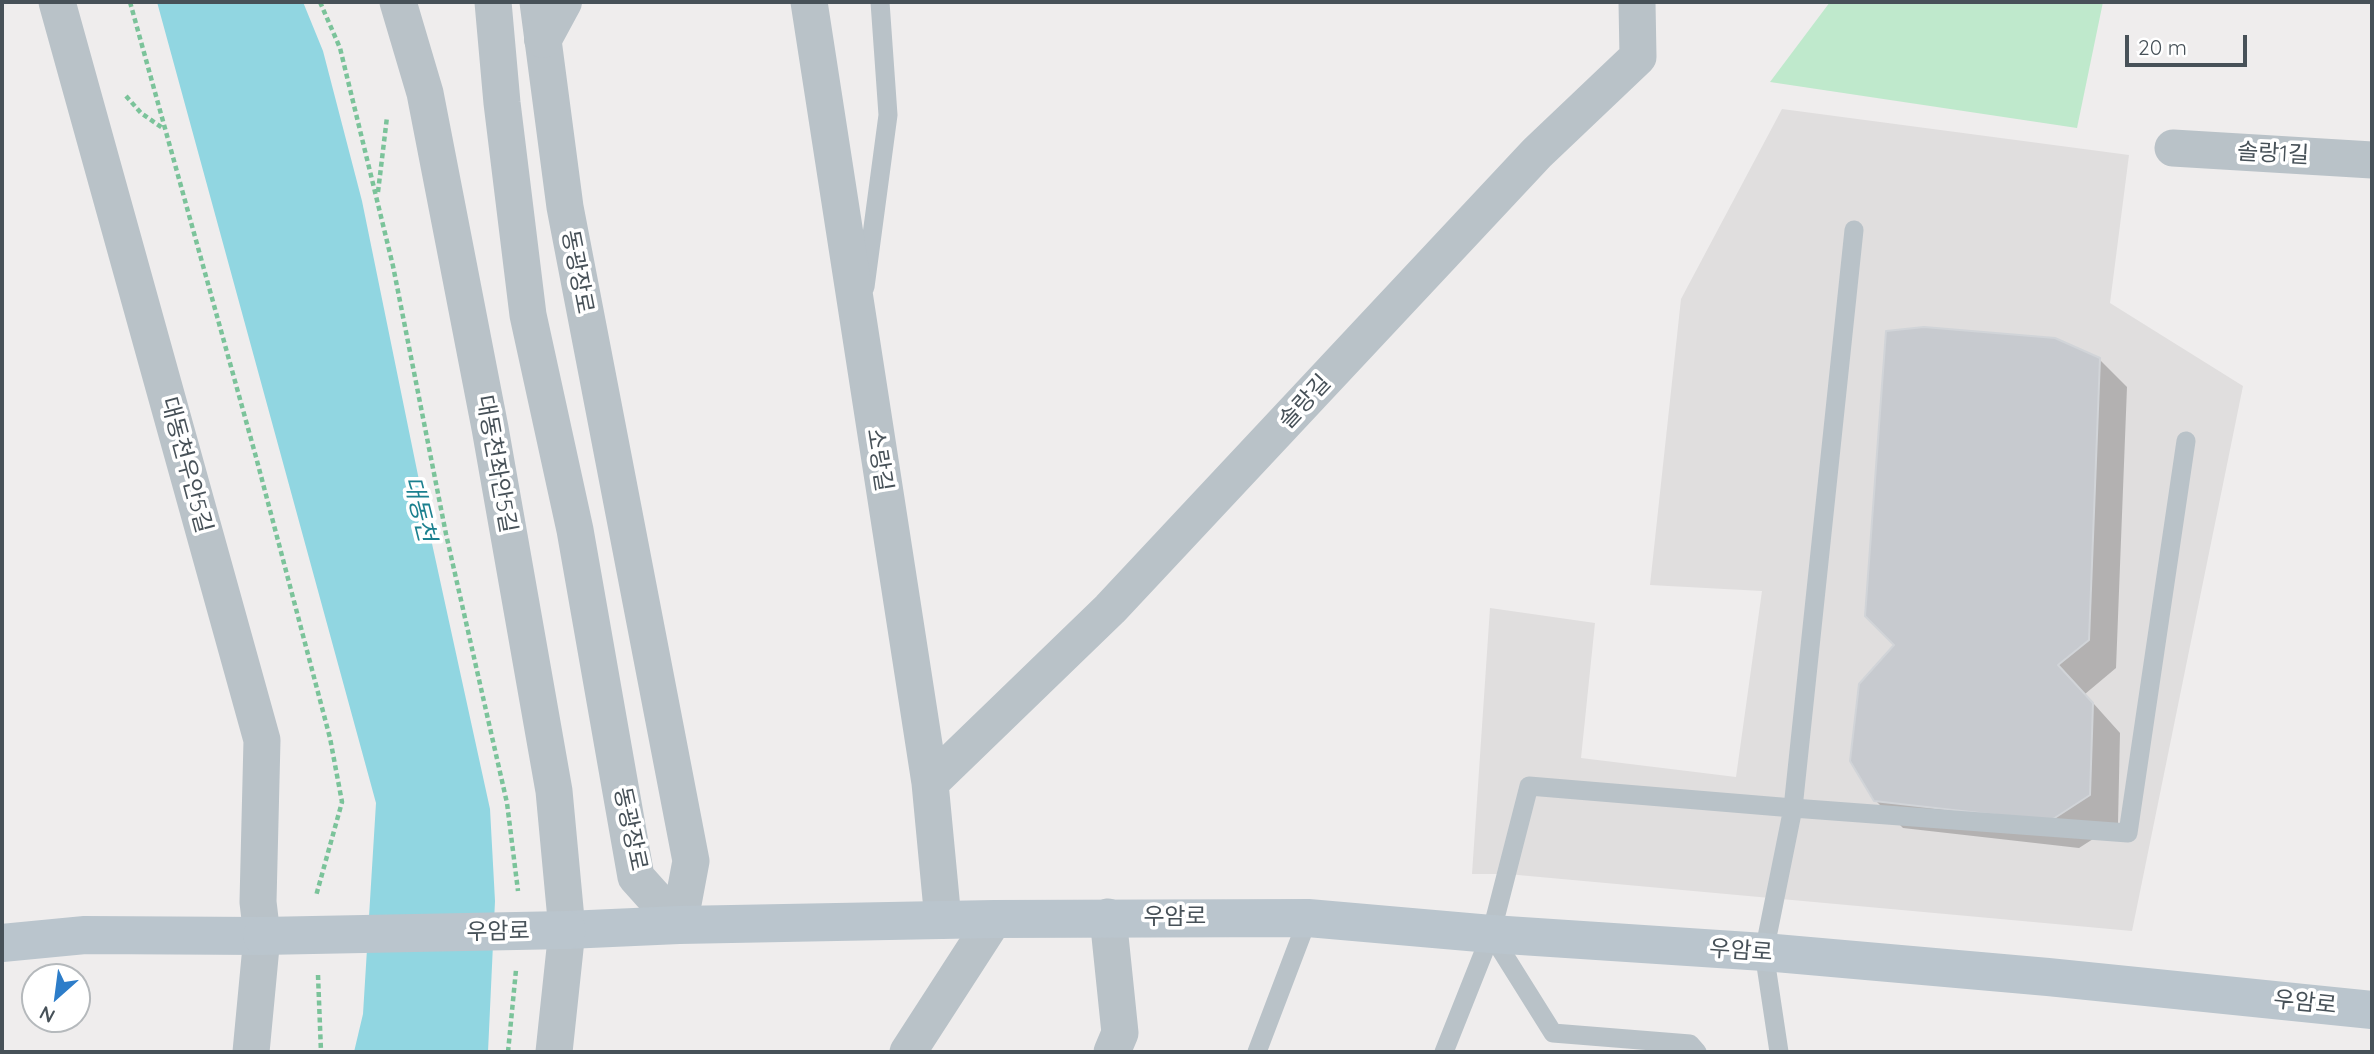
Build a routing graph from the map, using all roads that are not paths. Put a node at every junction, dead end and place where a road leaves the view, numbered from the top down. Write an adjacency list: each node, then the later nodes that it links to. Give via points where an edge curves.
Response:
1 (57, 2): 24 (street, 대동천우안5길, via 262,740 258,902)
2 (398, 2): 22 (street, 대동천좌안5길, via 425,93 490,428 554,791)
3 (493, 2): 21 (street, 동광장로, via 528,315 575,530 636,877)
4 (538, 2): 9 (street, 동광장로)
5 (564, 2): 9 (street)
6 (808, 2): 13 (street, 소랑길)
7 (880, 2): 13 (lane, via 888,115)
8 (1637, 2): 15 (street, 솔랑길, via 1638,57 1537,153 1110,609)
9 (543, 39): 21 (street, 동광장로, via 565,207 691,861)
10 (2173, 148): 11 (street, 솔랑1길)
11 (2372, 160)
12 (1854, 230): 16 (lane)
13 (860, 340): 15 (street, 소랑길)
14 (2186, 441): 16 (lane, via 2127,833)
15 (930, 783): 20 (street, 소랑길)
16 (1793, 808): 23 (lane, via 1529,786); 26 (lane)
17 (1108, 917): 18 (main road, 우암로); 19 (main road, 우암로); 31 (street, 우암로, via 1120,1033)
18 (1308, 918): 23 (main road, 우암로); 32 (lane)
19 (994, 919): 20 (main road, 우암로); 30 (street)
20 (943, 920): 21 (main road, 우암로)
21 (679, 925): 22 (main road, 우암로)
22 (567, 930): 24 (main road, 우암로, bridge); 29 (street, 대동천좌안5길)
23 (1490, 934): 26 (main road, 우암로); 33 (lane); 34 (lane, via 1553,1033 1690,1044)
24 (262, 936): 25 (main road, 우암로, via 85,934); 28 (street, 대동천우안5길)
25 (2, 943)
26 (1764, 952): 27 (main road, 우암로); 35 (lane)
27 (2372, 1010)
28 (251, 1052)
29 (554, 1052)
30 (908, 1052)
31 (1112, 1052)
32 (1257, 1052)
33 (1444, 1052)
34 (1697, 1052)
35 (1779, 1052)

